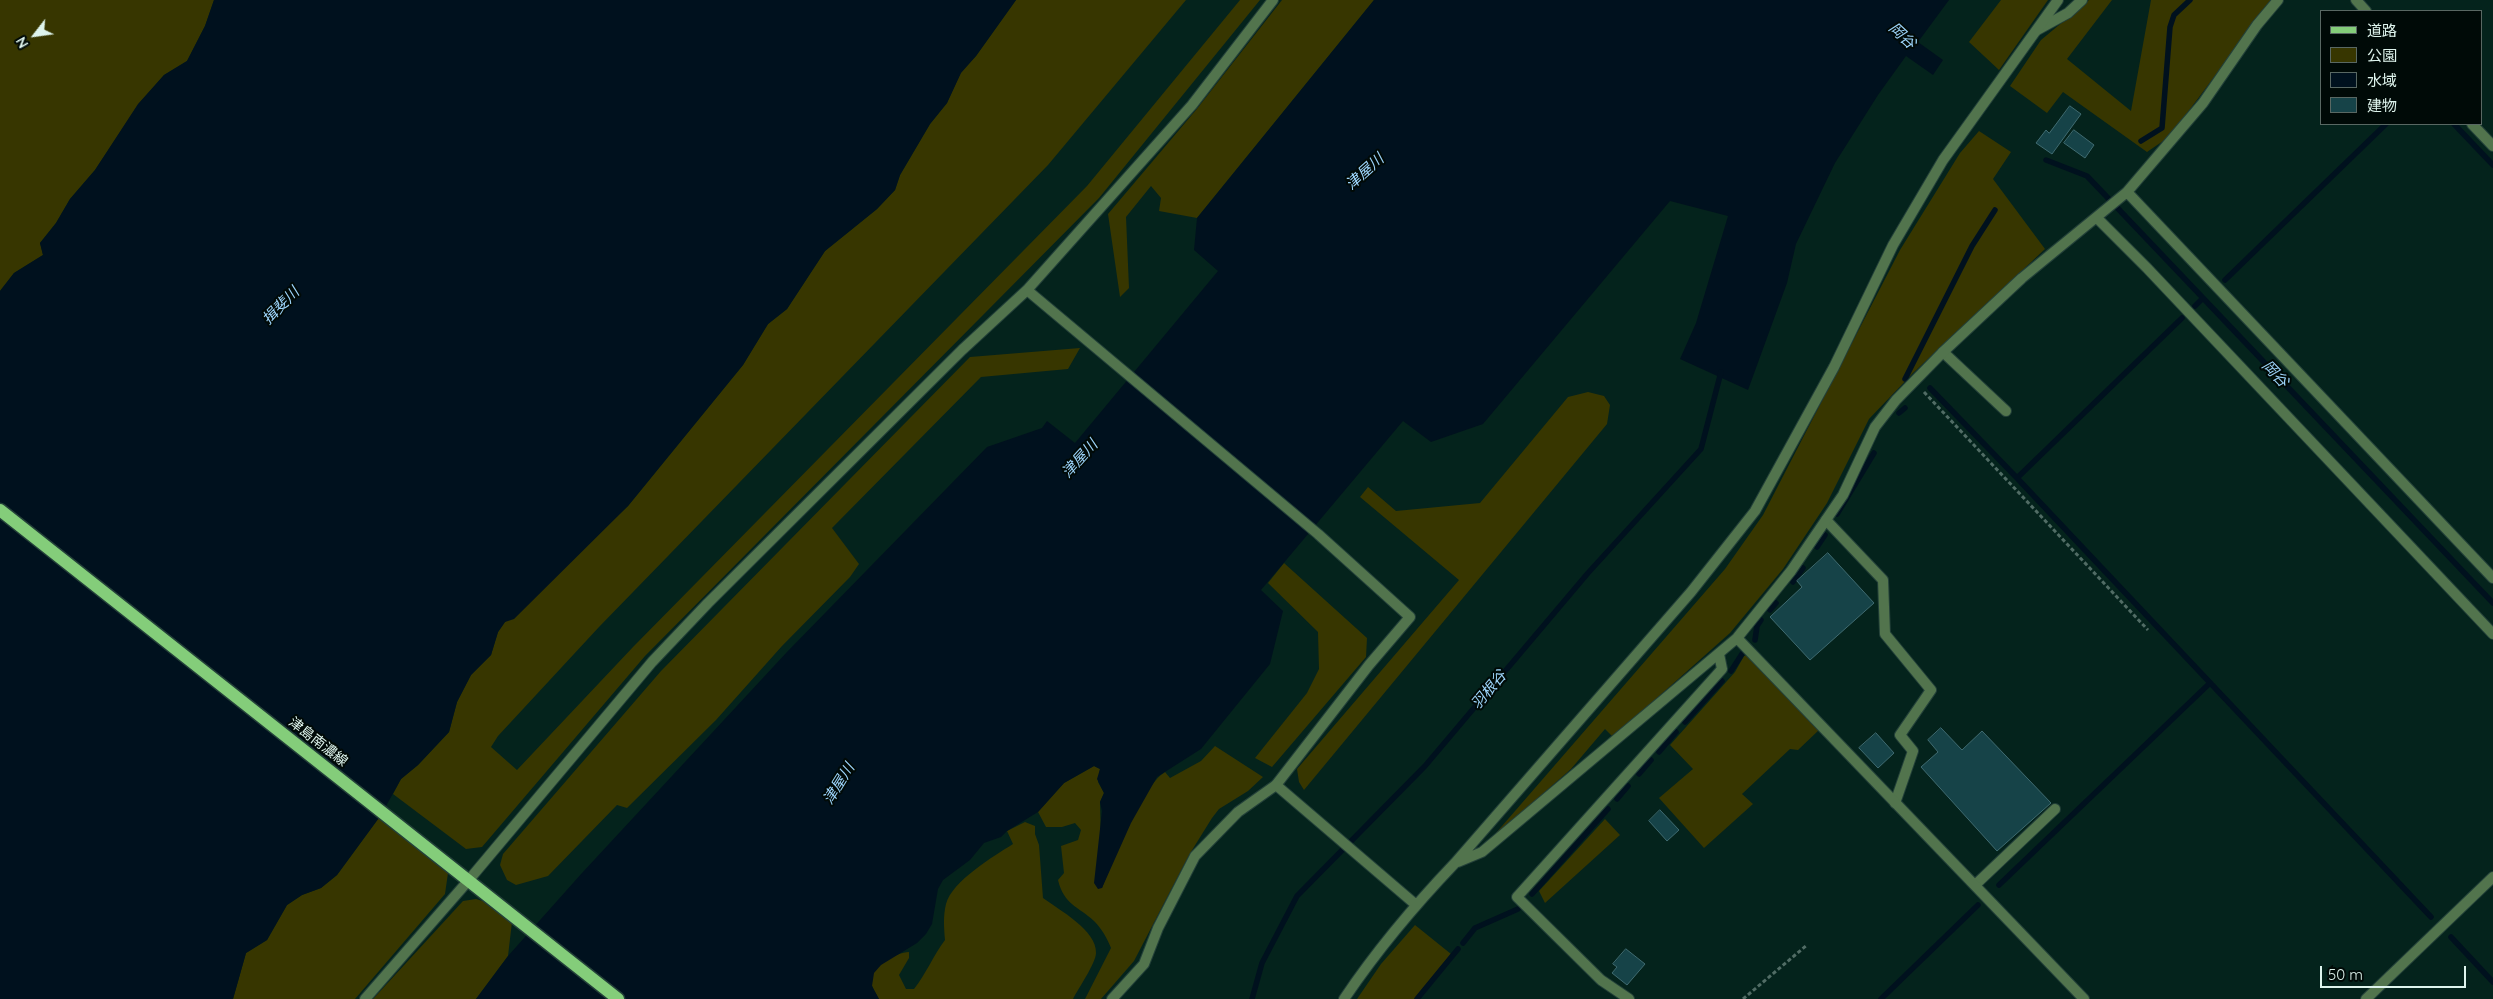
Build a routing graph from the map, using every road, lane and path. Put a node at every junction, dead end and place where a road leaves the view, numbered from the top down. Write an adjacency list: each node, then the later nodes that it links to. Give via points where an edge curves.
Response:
1 (1273, 0): 12 (street, via 1192,105)
2 (2058, 0): 7 (street)
3 (2082, 0): 7 (street)
4 (2278, 0): 10 (street, via 2197,110)
5 (2356, 0): 6 (street)
6 (2365, 10)
7 (2036, 30): 26 (street, via 1943,160 1893,245 1834,367 1755,511 1691,592)
8 (2473, 125): 9 (street)
9 (2493, 146)
10 (2123, 195): 11 (street); 18 (street)
11 (2101, 215): 13 (street, via 2022,278); 20 (street)
12 (1027, 290): 23 (street, via 1318,534 1410,617); 28 (street, via 962,350 708,603 640,677)
13 (1943, 352): 14 (street); 15 (street)
14 (1915, 381): 17 (street, via 1875,428 1843,495); 19 (path)
15 (2006, 412)
16 (0, 510): 28 (main road, 津島南濃線)
17 (1826, 520): 21 (street, via 1791,571); 24 (street, via 1883,580 1886,634 1931,690 1900,735 1913,751)
18 (2493, 578)
19 (2148, 630)
20 (2493, 634)
21 (1737, 638): 22 (street); 24 (street)
22 (1719, 654): 26 (street, via 1482,852); 36 (street, via 1722,669 1517,897 1601,980)
23 (1276, 785): 30 (street); 34 (street, via 1238,812 1195,856 1158,928 1144,964)
24 (1895, 803): 29 (street)
25 (2055, 809): 29 (street)
26 (1455, 864): 30 (street)
27 (2493, 877): 39 (street)
28 (468, 881): 32 (street); 33 (main road, 津島南濃線)
29 (1975, 886): 38 (street)
30 (1415, 904): 35 (street, via 1371,958)
31 (1807, 945): 37 (path)
32 (365, 999)
33 (618, 999)
34 (1112, 999)
35 (1344, 999)
36 (1629, 999)
37 (1743, 999)
38 (2084, 999)
39 (2366, 999)

